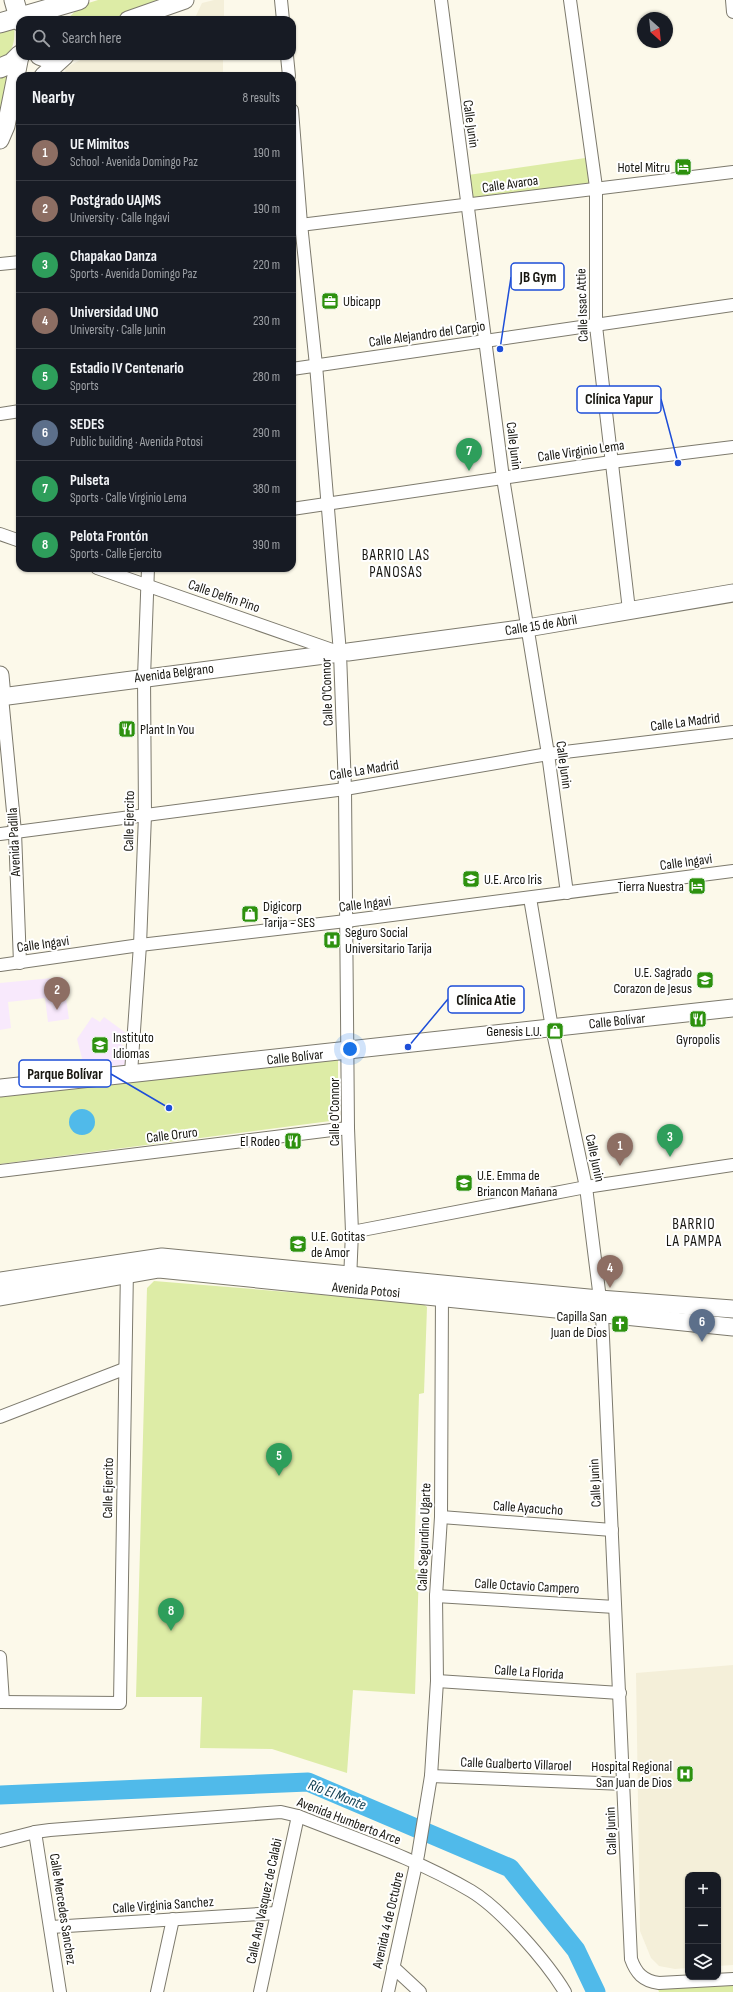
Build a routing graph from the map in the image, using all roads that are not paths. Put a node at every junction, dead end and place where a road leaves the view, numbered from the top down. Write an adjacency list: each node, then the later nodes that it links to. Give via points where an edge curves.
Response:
1 (79, 0): 8 (main road); 9 (main road)
2 (184, 0): 10 (street)
3 (281, 0): 11 (street)
4 (441, 0): 26 (street, Calle Junin)
5 (570, 0): 25 (street, Calle Issac Attie)
6 (732, 0): 7 (street)
7 (733, 12)
8 (18, 13): 12 (main road)
9 (62, 16)
10 (139, 16)
11 (283, 16)
12 (0, 23)
13 (16, 60): 17 (main road)
14 (19, 60): 18 (street)
15 (61, 60): 19 (street)
16 (287, 60): 20 (street)
17 (0, 68)
18 (16, 72)
19 (47, 72)
20 (289, 72)
21 (16, 74): 23 (street)
22 (16, 112): 23 (street)
23 (3, 133)
24 (733, 172): 25 (street, Calle Avaroa)
25 (596, 187): 26 (street, Calle Avaroa); 31 (street, Calle Issac Attie)
26 (467, 205): 27 (street, Calle Avaroa); 32 (street, Calle Junin)
27 (296, 225): 33 (street, Calle O'Connor)
28 (16, 262): 29 (street)
29 (0, 264)
30 (733, 305): 31 (street, Calle Alejandro del Carpio)
31 (596, 326): 32 (street, Calle Alejandro del Carpio); 38 (street, Calle Issac Attie)
32 (486, 340): 33 (street, Calle Alejandro del Carpio); 39 (street, Calle Junin)
33 (316, 365): 34 (street, Calle Alejandro del Carpio); 40 (street, Calle O'Connor)
34 (296, 368)
35 (16, 412): 36 (street)
36 (0, 414)
37 (733, 447): 38 (street, Calle Virginio Lema)
38 (611, 462): 39 (street, Calle Virginio Lema); 48 (street, Calle Issac Attie)
39 (503, 478): 40 (street, Calle Virginio Lema); 49 (street, Calle Junin)
40 (327, 504): 41 (street, Calle Virginio Lema); 50 (street, Calle O'Connor)
41 (296, 508)
42 (0, 534): 43 (street)
43 (16, 540)
44 (108, 572): 46 (street, Calle Delfin Pino)
45 (148, 572): 46 (street, Calle Ejercito)
46 (147, 586): 50 (street, Calle Delfin Pino); 52 (street, Calle Ejercito)
47 (733, 593): 48 (street, Calle 15 de Abril)
48 (629, 610): 49 (street, Calle 15 de Abril)
49 (527, 628): 50 (street, Calle 15 de Abril); 55 (street, Calle Junin)
50 (344, 652): 52 (street, Avenida Belgrano); 56 (street, Calle O'Connor)
51 (0, 675): 53 (street, Avenida Padilla)
52 (144, 677): 53 (street, Avenida Belgrano); 57 (street, Calle Ejercito)
53 (1, 697): 58 (street, Avenida Padilla)
54 (733, 732): 55 (street, Calle La Madrid)
55 (548, 754): 56 (street, Calle La Madrid); 61 (street, Calle Junin)
56 (345, 789): 57 (street, Calle La Madrid); 63 (street, Calle O'Connor)
57 (145, 814): 58 (street, Calle La Madrid); 64 (street, Calle Ejercito)
58 (15, 832): 59 (street, Calle La Madrid); 65 (street, Avenida Padilla)
59 (0, 834)
60 (733, 871): 61 (street, Calle Ingavi)
61 (567, 893): 62 (street, Calle Ingavi)
62 (530, 898): 63 (street, Calle Ingavi); 68 (street, Calle Junin)
63 (346, 921): 64 (street, Calle Ingavi); 69 (street, Calle O'Connor)
64 (140, 945): 65 (street, Calle Ingavi); 70 (street, Calle Ejercito)
65 (20, 963): 66 (street, Calle Ingavi)
66 (0, 965)
67 (733, 1008): 68 (street, Calle Bolívar)
68 (552, 1028): 69 (street, Calle Bolívar); 75 (street, Calle Junin)
69 (349, 1051): 70 (street, Calle Bolívar); 72 (street, Calle O'Connor)
70 (131, 1073): 71 (street, Calle Bolívar)
71 (0, 1088)
72 (348, 1128): 74 (street, Calle Oruro); 76 (street, Calle O'Connor)
73 (733, 1164): 75 (street)
74 (0, 1171)
75 (586, 1187): 76 (street); 82 (street, Calle Junin)
76 (352, 1232): 79 (street, Calle O'Connor)
77 (126, 1268): 78 (street, Avenida Potosi); 79 (street, Avenida Potosi); 81 (street, Avenida Potosi); 85 (street, Calle Ejercito)
78 (0, 1281)
79 (350, 1282): 80 (street, Avenida Potosi)
80 (442, 1290): 82 (street, Avenida Potosi); 87 (street, Calle Segundino Ugarte)
81 (0, 1297)
82 (601, 1307): 83 (street, Avenida Potosi); 84 (street, Avenida Potosi); 88 (street, Calle Junin)
83 (733, 1309)
84 (733, 1327)
85 (124, 1369): 86 (street); 94 (street, Calle Ejercito, via 120,1703)
86 (0, 1417)
87 (441, 1517): 88 (street, Calle Ayacucho); 89 (street, Calle Segundino Ugarte)
88 (612, 1530): 90 (street, Calle Junin)
89 (436, 1596): 90 (street, Calle Octavio Campero); 92 (street, Calle Segundino Ugarte)
90 (615, 1606): 93 (street, Calle Junin)
91 (0, 1658): 94 (street)
92 (437, 1681): 93 (street, Calle La Florida); 95 (street, Calle Segundino Ugarte)
93 (620, 1693): 96 (street, Calle Junin)
94 (2, 1702)
95 (431, 1776): 96 (street, Calle Gualberto Villaroel); 97 (street, Calle Segundino Ugarte)
96 (624, 1784): 107 (street, Calle Junin, via 631,1959 639,1975)
97 (429, 1792): 101 (street, Avenida 4 de Octubre)
98 (298, 1816): 99 (street, Avenida Humberto Arce, via 281,1812); 101 (street, Avenida Humberto Arce); 102 (street, Calle Ana Vasquez de Calabi)
99 (35, 1832): 100 (street, Avenida Humberto Arce); 104 (street, Calle Mercedes Sanchez)
100 (0, 1841)
101 (417, 1859): 105 (street, Avenida 4 de Octubre); 113 (street, Avenida Humberto Arce, via 472,1892 493,1908 511,1925)
102 (276, 1913): 103 (street, Calle Virginia Sanchez); 110 (street, Calle Ana Vasquez de Calabi)
103 (173, 1919): 104 (street, Calle Virginia Sanchez); 109 (street)
104 (51, 1927): 108 (street, Calle Mercedes Sanchez)
105 (393, 1967): 111 (street, Avenida 4 de Octubre); 112 (street)
106 (733, 1979): 107 (street, Calle Junin, via 659,1983)
107 (650, 1987)
108 (60, 1992)
109 (157, 1992)
110 (260, 1992)
111 (388, 1992)
112 (420, 1992)
113 (565, 1992)

